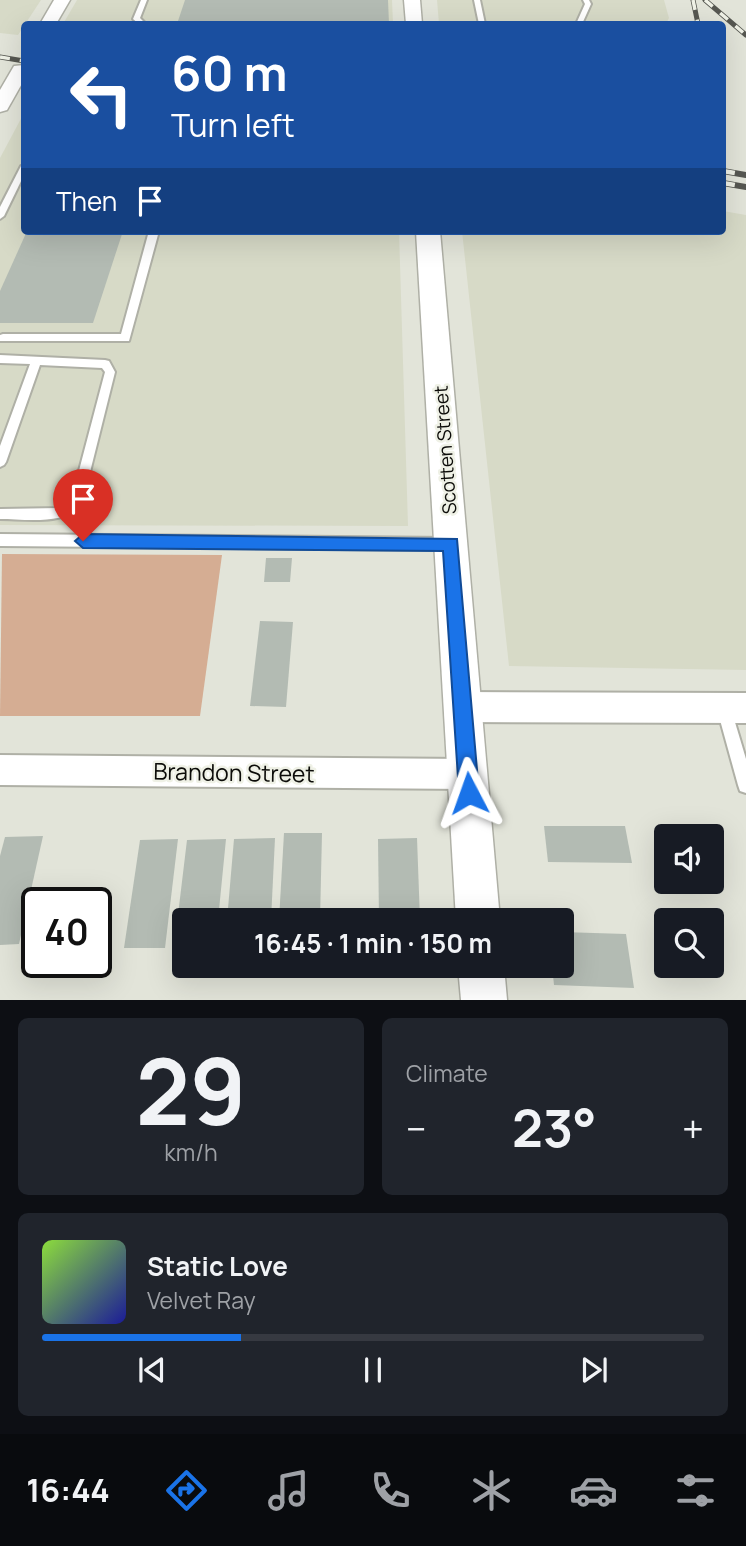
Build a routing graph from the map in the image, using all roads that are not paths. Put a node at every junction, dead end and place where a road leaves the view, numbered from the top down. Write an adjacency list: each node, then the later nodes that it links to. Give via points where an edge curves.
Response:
1 (62, 0): 6 (street)
2 (144, 0): 7 (lane)
3 (412, 0): 8 (street)
4 (477, 0): 9 (lane)
5 (586, 0): 10 (lane)
6 (50, 21)
7 (139, 21)
8 (414, 21)
9 (481, 21)
10 (580, 21)
11 (20, 70): 12 (street)
12 (0, 106)
13 (21, 175): 14 (lane)
14 (0, 216)
15 (153, 235): 17 (lane, via 125,338)
16 (428, 235): 23 (street, Scotten Street)
17 (1, 338)
18 (0, 359): 19 (lane)
19 (36, 362): 20 (lane); 21 (lane, via 105,365 110,372 76,504 62,513)
20 (0, 462)
21 (0, 514)
22 (0, 540): 23 (lane)
23 (451, 544): 24 (street, Scotten Street)
24 (464, 707): 25 (street); 27 (street, Scotten Street)
25 (735, 708): 28 (lane)
26 (0, 770): 27 (street, Brandon Street)
27 (468, 774): 29 (street, Scotten Street)
28 (746, 785)
29 (477, 908)
30 (482, 978): 31 (street)
31 (484, 1000)

